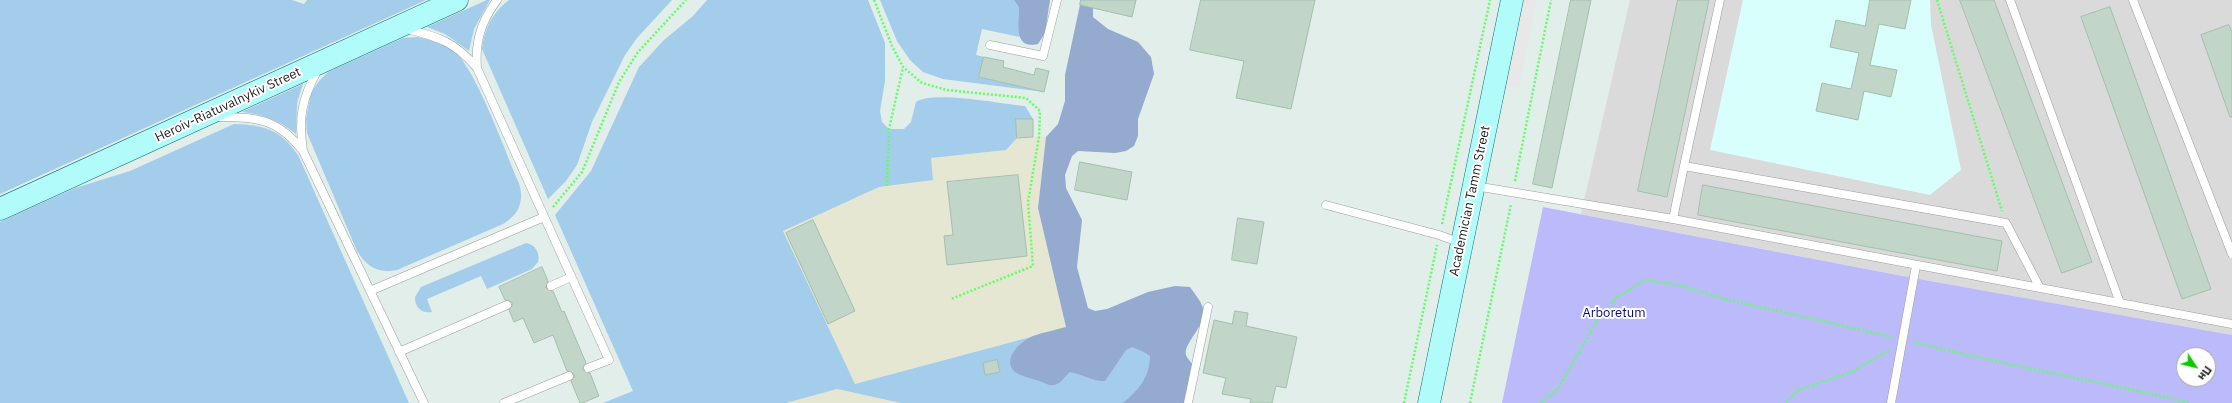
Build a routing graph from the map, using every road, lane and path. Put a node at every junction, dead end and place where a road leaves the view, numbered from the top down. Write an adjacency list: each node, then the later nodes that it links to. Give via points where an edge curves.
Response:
1 (457, 0): 13 (street, Heroiv-Riatuvalnykiv Street)
2 (497, 0): 17 (lane, via 485,17 478,35 475,52)
3 (686, 0): 26 (path, via 638,52 619,82 582,172)
4 (874, 0): 16 (path)
5 (1057, 0): 14 (lane, via 1043,56)
6 (1490, 0): 29 (path)
7 (1512, 0): 22 (street, Academician Tamm Street)
8 (1551, 0): 23 (path)
9 (1720, 0): 20 (lane)
10 (1937, 0): 28 (path)
11 (2010, 0): 38 (lane)
12 (2133, 0): 31 (lane)
13 (398, 27): 15 (street, Heroiv-Riatuvalnykiv Street); 17 (lane, via 437,36 447,41 465,54)
14 (990, 45)
15 (322, 62): 18 (street, Heroiv-Riatuvalnykiv Street); 19 (lane, via 309,86 302,110 300,131)
16 (903, 67): 21 (path, via 889,129); 37 (path, via 922,83 947,90 1026,98 1040,111 1039,137 1028,202 1033,266)
17 (477, 68): 26 (lane)
18 (204, 116): 19 (lane, via 264,120 281,128); 25 (street, Heroiv-Riatuvalnykiv Street)
19 (303, 151): 36 (lane)
20 (1684, 166): 27 (lane); 28 (lane)
21 (887, 186)
22 (1473, 186): 23 (lane); 30 (street, Academician Tamm Street)
23 (1513, 192): 27 (lane); 51 (path)
24 (1326, 205): 29 (lane)
25 (0, 209)
26 (544, 218): 33 (lane); 36 (lane)
27 (1673, 219): 32 (lane)
28 (2006, 223): 35 (lane)
29 (1439, 235): 30 (lane); 49 (path)
30 (1461, 243): 50 (street, Academician Tamm Street)
31 (2232, 254)
32 (1916, 266): 35 (lane); 42 (lane)
33 (571, 277): 34 (lane); 44 (lane, via 609,360)
34 (551, 286)
35 (2040, 288): 38 (lane)
36 (370, 291): 43 (lane)
37 (951, 299)
38 (2120, 303): 41 (lane)
39 (507, 305): 43 (lane)
40 (1208, 307): 48 (lane)
41 (2232, 324)
42 (1904, 340): 52 (path, via 1644,280 1617,297 1597,321 1558,389); 53 (path, via 1851,372 1798,390); 54 (lane); 55 (path)
43 (399, 352): 46 (lane)
44 (588, 368)
45 (569, 376): 47 (lane)
46 (424, 403)
47 (504, 403)
48 (1188, 403)
49 (1404, 403)
50 (1429, 403)
51 (1470, 403)
52 (1540, 403)
53 (1786, 403)
54 (1891, 403)
55 (2190, 403)

